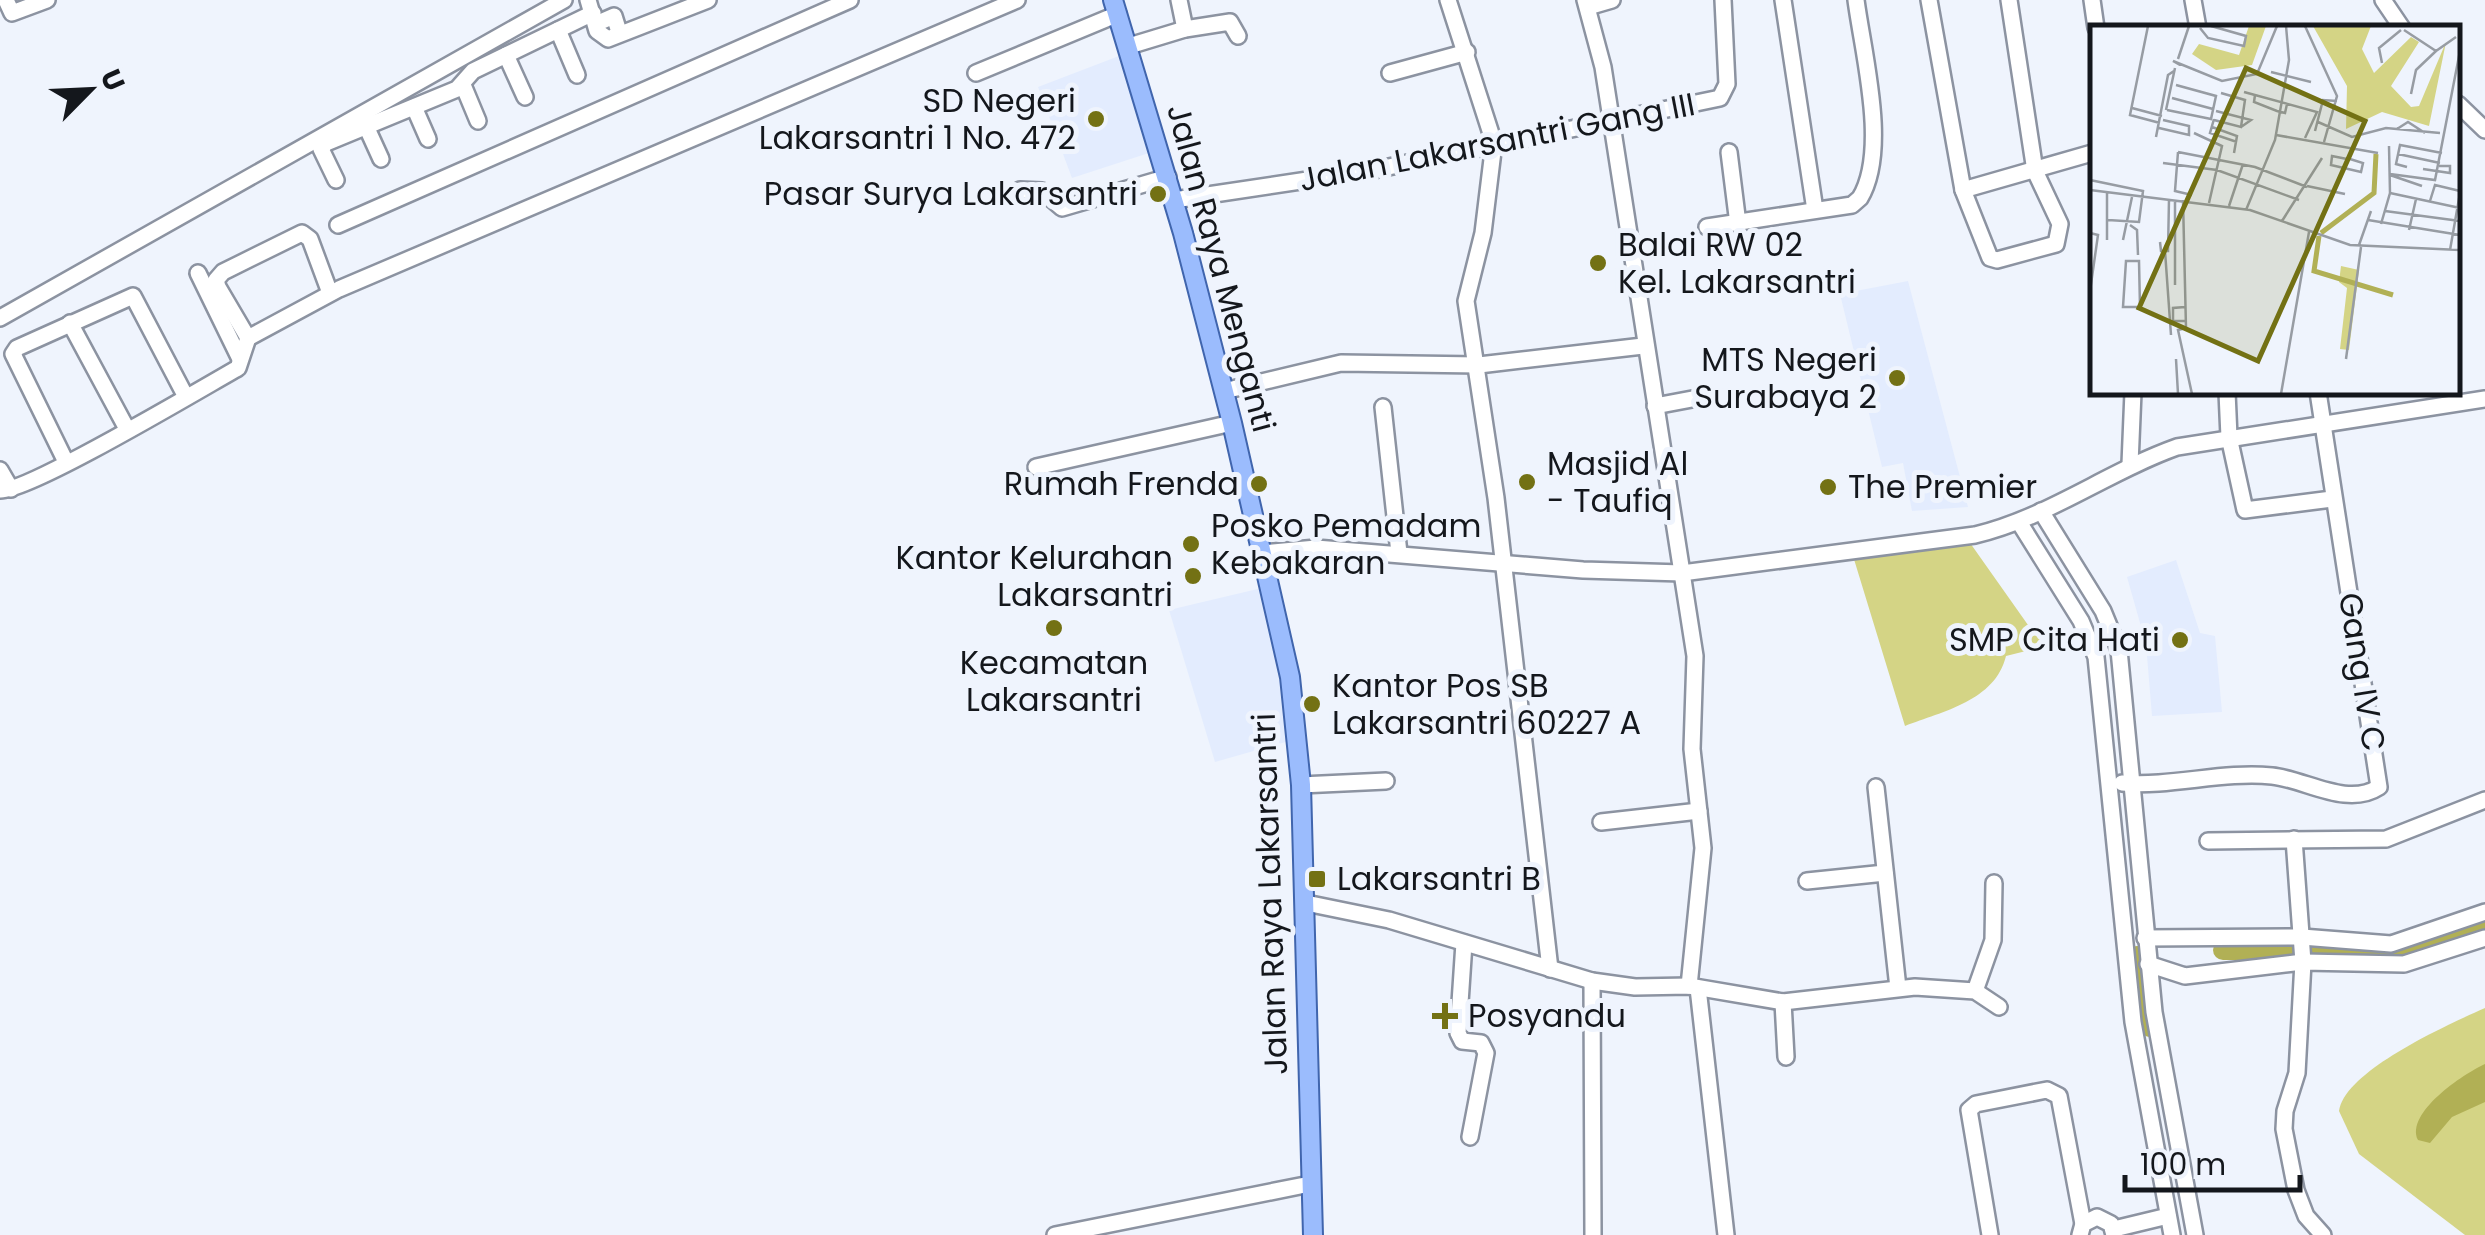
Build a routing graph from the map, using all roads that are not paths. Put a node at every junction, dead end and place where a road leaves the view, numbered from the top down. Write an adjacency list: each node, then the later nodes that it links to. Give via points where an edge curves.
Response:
1 (6, 0): 2 (street, via 12,13)
2 (47, 0)
3 (564, 0): 59 (street)
4 (574, 0): 21 (street)
5 (708, 0): 21 (street, via 604,38)
6 (850, 0): 54 (street)
7 (1017, 0): 58 (street)
8 (1179, 0): 25 (street)
9 (1448, 0): 29 (street)
10 (1612, 0): 19 (street)
11 (1723, 0): 38 (street, Jalan Lakarsantri Gang III, via 1726,92)
12 (1784, 0): 53 (street)
13 (1856, 0): 53 (street, via 1873,116 1866,190 1852,205)
14 (1929, 0): 51 (street)
15 (2009, 0): 47 (street)
16 (2092, 0): 22 (street)
17 (2193, 0): 23 (street)
18 (2382, 0): 24 (street)
19 (1587, 4): 38 (street)
20 (1116, 7): 28 (main road, Jalan Raya Menganti); 31 (street)
21 (592, 11): 26 (street)
22 (2096, 25)
23 (2197, 25)
24 (2400, 25)
25 (1185, 28): 27 (street, via 1230,22); 28 (street)
26 (558, 30): 30 (street); 33 (street)
27 (1238, 36)
28 (1129, 46): 48 (main road, Jalan Raya Menganti)
29 (1467, 52): 32 (street); 43 (street)
30 (506, 55): 34 (street, via 472,71); 35 (street)
31 (976, 73)
32 (1390, 73)
33 (577, 75)
34 (463, 84): 36 (street); 39 (street)
35 (525, 97)
36 (414, 106): 40 (street); 42 (street)
37 (2460, 106): 41 (street)
38 (1608, 119): 43 (street, Jalan Lakarsantri Gang III); 62 (street)
39 (478, 120)
40 (366, 126): 46 (street); 49 (street, via 322,146)
41 (2485, 130)
42 (428, 140)
43 (1494, 144): 52 (street, Jalan Lakarsantri Gang III); 64 (street, via 1483,233 1466,288)
44 (1729, 152): 55 (street)
45 (2090, 154): 47 (street)
46 (381, 159)
47 (2036, 171): 51 (street); 51 (street, via 2060,235 2056,244 2024,254 1997,260 1986,254)
48 (1168, 176): 50 (street, via 1062,208 1042,191); 52 (main road, Jalan Raya Menganti)
49 (336, 180)
50 (1020, 190)
51 (1962, 190)
52 (1174, 200): 65 (main road, Jalan Raya Menganti)
53 (1815, 210): 55 (street)
54 (338, 224)
55 (1738, 224): 56 (street)
56 (1707, 227)
57 (198, 273): 63 (street)
58 (330, 293): 61 (street); 61 (street, via 310,239 302,234 223,272 218,287)
59 (0, 318)
60 (70, 324): 70 (street, via 134,296); 76 (street); 78 (street, via 13,352)
61 (248, 338): 63 (street)
62 (1643, 346): 64 (street); 72 (street)
63 (240, 358): 70 (street, via 238,368)
64 (1478, 364): 65 (street, via 1369,360); 88 (street)
65 (1224, 391): 74 (main road, Jalan Raya Menganti)
66 (2133, 395): 79 (street)
67 (2227, 395): 77 (street)
68 (2319, 395): 75 (street, Gang IV C)
69 (1708, 396): 72 (street)
70 (186, 397): 76 (street)
71 (2485, 399): 75 (street)
72 (1654, 406): 89 (street)
73 (1383, 408): 87 (street)
74 (1232, 424): 80 (street); 86 (main road, Jalan Raya Menganti)
75 (2324, 427): 77 (street); 83 (street, Gang IV C)
76 (126, 429): 78 (street)
77 (2229, 437): 79 (street); 83 (street, via 2245,510)
78 (66, 462): 82 (street)
79 (2130, 464): 84 (street)
80 (1036, 466)
81 (0, 470): 82 (street)
82 (6, 490)
83 (2332, 499): 92 (street, Gang IV C, via 2379,786 2319,791 2274,776)
84 (2041, 511): 85 (street); 92 (street, via 2103,611 2118,650)
85 (2020, 522): 89 (street, via 1975,535); 91 (street, via 2096,658)
86 (1262, 553): 87 (street); 93 (main road, Jalan Raya Lakarsantri, via 1290,677)
87 (1399, 553): 88 (street)
88 (1502, 564): 89 (street); 112 (street)
89 (1682, 572): 96 (street, via 1694,656 1692,749)
90 (1386, 781): 93 (street)
91 (2108, 782): 92 (street); 123 (street, via 2134,1022)
92 (2131, 784): 106 (street)
93 (1301, 785): 103 (main road, Jalan Raya Lakarsantri)
94 (1876, 788): 100 (street)
95 (2485, 800): 98 (street, via 2386,839)
96 (1700, 811): 97 (street); 115 (street)
97 (1601, 822)
98 (2294, 839): 99 (street); 105 (street)
99 (2208, 841)
100 (1885, 873): 101 (street); 116 (street)
101 (1807, 881)
102 (1994, 883): 117 (street, via 1992,940)
103 (1306, 904): 109 (street); 122 (main road, Jalan Raya Lakarsantri)
104 (2485, 912): 105 (street, via 2391,944)
105 (2302, 937): 108 (street); 110 (street)
106 (2145, 938): 108 (street); 111 (street)
107 (2485, 938): 110 (street, via 2404,964)
108 (2216, 940): 113 (street)
109 (1464, 944): 112 (street); 121 (street, via 1458,1032 1486,1053)
110 (2304, 962): 113 (street); 133 (street, via 2297,1074 2284,1130 2296,1190 2306,1216)
111 (2148, 964): 113 (street, via 2184,976); 123 (street)
112 (1550, 970): 114 (street)
113 (2215, 970)
114 (1592, 982): 115 (street); 128 (street)
115 (1694, 987): 118 (street); 129 (street)
116 (1898, 988): 117 (street); 118 (street)
117 (1975, 991): 119 (street)
118 (1783, 1002): 120 (street)
119 (1999, 1007)
120 (1786, 1057)
121 (1470, 1136)
122 (1310, 1184): 126 (street); 127 (main road, Jalan Raya Lakarsantri)
123 (2176, 1222): 125 (street); 131 (street); 132 (street)
124 (2082, 1229): 125 (street, via 2102,1218); 130 (street, via 2059,1096 2047,1090 1969,1110)
125 (2114, 1232)
126 (1055, 1235)
127 (1313, 1235)
128 (1593, 1235)
129 (1726, 1235)
130 (1990, 1235)
131 (2130, 1235)
132 (2195, 1235)
133 (2324, 1235)

